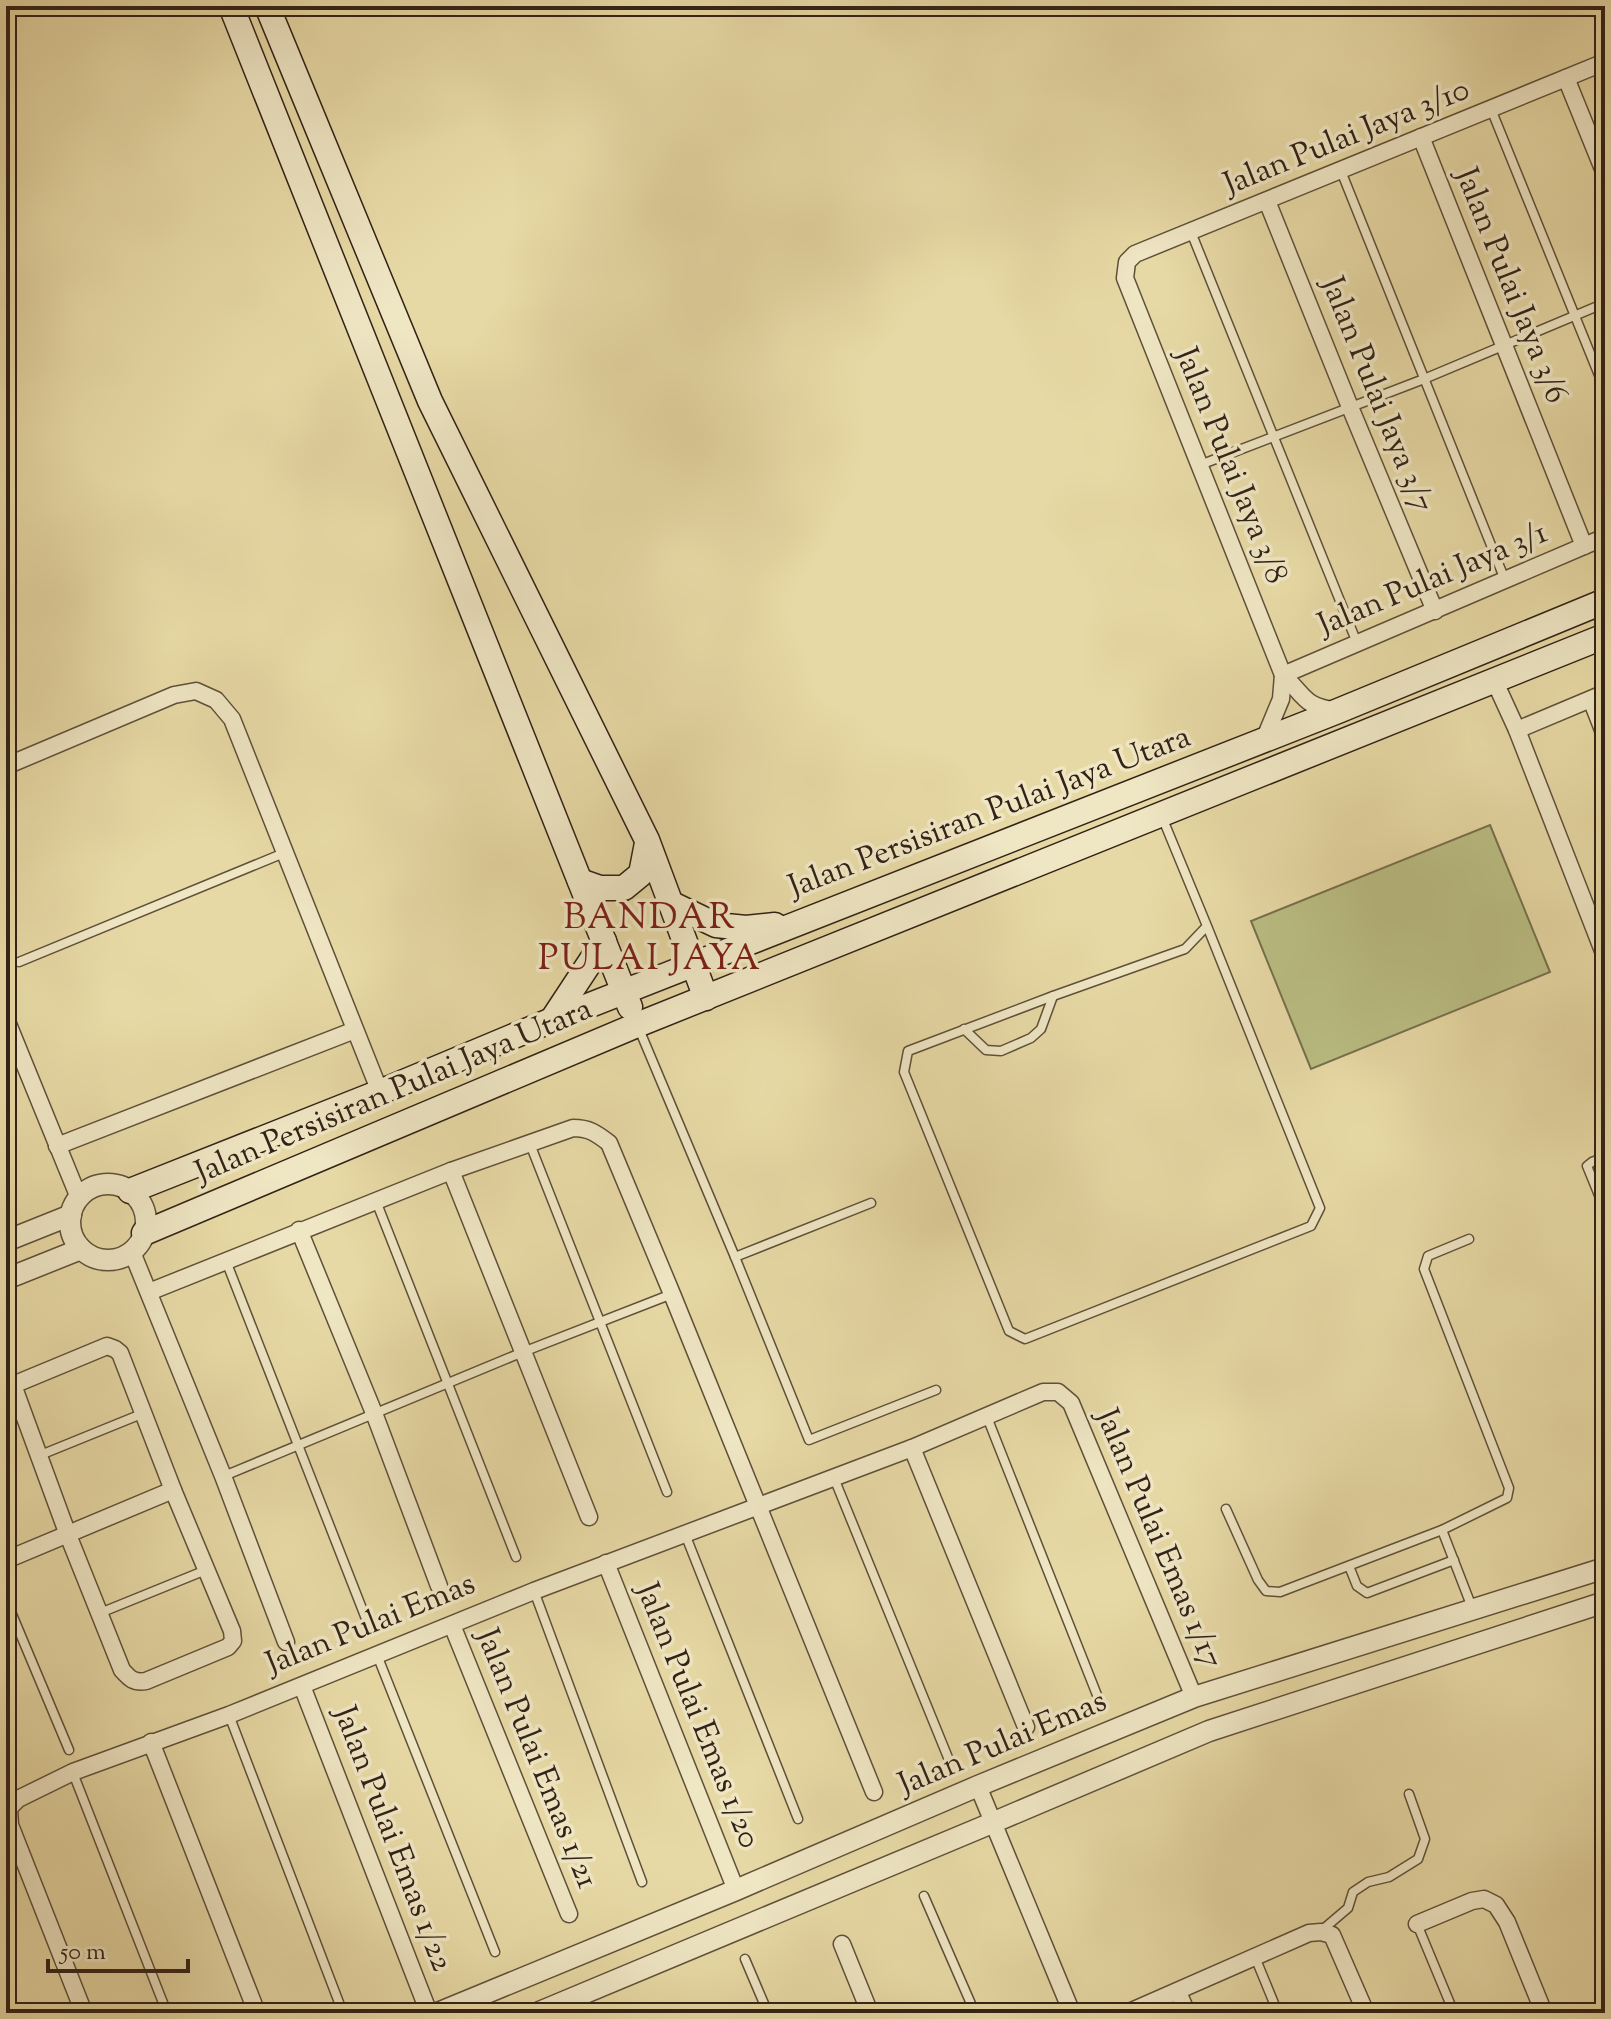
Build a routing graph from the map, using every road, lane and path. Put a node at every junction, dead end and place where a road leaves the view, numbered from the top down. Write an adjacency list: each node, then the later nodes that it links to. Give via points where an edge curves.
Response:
1 (231, 6): 39 (main road)
2 (267, 6): 37 (main road, via 430,401)
3 (1605, 62): 4 (street, Jalan Pulai Jaya 3/10)
4 (1566, 78): 5 (street, Jalan Pulai Jaya 3/10); 8 (street)
5 (1491, 108): 6 (street, Jalan Pulai Jaya 3/10); 13 (lane)
6 (1421, 137): 7 (street, Jalan Pulai Jaya 3/10); 14 (street, Jalan Pulai Jaya 3/6)
7 (1341, 171): 9 (street, Jalan Pulai Jaya 3/10); 15 (lane)
8 (1605, 174)
9 (1267, 201): 10 (street, Jalan Pulai Jaya 3/10); 17 (street, Jalan Pulai Jaya 3/7)
10 (1191, 232): 11 (street, Jalan Pulai Jaya 3/10, via 1135,254 1127,262); 18 (lane)
11 (1125, 278): 19 (street, Jalan Pulai Jaya 3/8)
12 (1605, 303): 13 (lane)
13 (1574, 315): 14 (lane); 16 (lane)
14 (1504, 344): 15 (lane); 21 (street, Jalan Pulai Jaya 3/6)
15 (1424, 379): 17 (lane); 22 (lane)
16 (1605, 390)
17 (1350, 407): 18 (lane); 24 (street, Jalan Pulai Jaya 3/7)
18 (1273, 437): 19 (lane); 26 (lane)
19 (1199, 466): 27 (street, Jalan Pulai Jaya 3/8)
20 (1605, 537): 21 (street, Jalan Pulai Jaya 3/1)
21 (1584, 546): 22 (street, Jalan Pulai Jaya 3/1)
22 (1505, 581): 24 (street, Jalan Pulai Jaya 3/1)
23 (1605, 601): 31 (main road, Jalan Persisiran Pulai Jaya Utara)
24 (1435, 611): 26 (street, Jalan Pulai Jaya 3/1)
25 (1605, 636): 28 (main road, Jalan Persisiran Pulai Jaya Utara)
26 (1357, 643): 27 (street, Jalan Pulai Jaya 3/1)
27 (1283, 675): 31 (street, via 1308,702); 33 (street, via 1281,699)
28 (1495, 682): 32 (street); 36 (main road, Jalan Persisiran Pulai Jaya Utara)
29 (1605, 693): 30 (street)
30 (1587, 700): 32 (street); 34 (lane)
31 (1338, 711): 33 (main road, Jalan Persisiran Pulai Jaya Utara)
32 (1517, 730): 43 (street)
33 (1264, 740): 41 (main road, Jalan Persisiran Pulai Jaya Utara)
34 (1605, 746)
35 (6, 766): 38 (street, via 174,695 196,691 216,700 232,719)
36 (1161, 816): 42 (lane); 50 (main road, Jalan Persisiran Pulai Jaya Utara)
37 (647, 840): 39 (main road, via 641,874 624,888); 40 (main road)
38 (284, 853): 46 (lane); 55 (street)
39 (580, 881): 44 (main road)
40 (670, 903): 41 (main road, via 716,925); 47 (main road)
41 (799, 923): 47 (main road, Jalan Persisiran Pulai Jaya Utara)
42 (1207, 926): 49 (lane, via 1185,949); 54 (lane, via 1320,1208 1311,1226 1025,1339 1009,1331 904,1072 908,1051)
43 (1600, 926): 45 (street)
44 (604, 941): 48 (main road); 52 (main road)
45 (1605, 956)
46 (19, 962)
47 (693, 965): 48 (main road, Jalan Persisiran Pulai Jaya Utara); 50 (main road)
48 (624, 992): 52 (main road, Jalan Persisiran Pulai Jaya Utara); 53 (main road)
49 (1053, 996): 54 (lane); 54 (lane, via 1041,1029 1001,1051 986,1050)
50 (706, 998): 53 (main road, Jalan Persisiran Pulai Jaya Utara)
51 (6, 1019): 58 (street)
52 (552, 1020): 56 (main road, Jalan Persisiran Pulai Jaya Utara)
53 (637, 1025): 69 (main road, Jalan Persisiran Pulai Jaya Utara); 71 (lane)
54 (964, 1029)
55 (355, 1030): 56 (street); 58 (street)
56 (380, 1092): 61 (main road, Jalan Persisiran Pulai Jaya Utara)
57 (530, 1143): 60 (street); 75 (street, via 573,1128 595,1132 609,1143); 76 (lane)
58 (57, 1146): 64 (street)
59 (1605, 1157): 65 (lane, via 1587,1166)
60 (451, 1171): 62 (street); 77 (street)
61 (130, 1191): 64 (street, via 115,1184 99,1185 84,1192); 69 (street, via 144,1210 146,1225)
62 (376, 1201): 66 (street); 79 (lane)
63 (871, 1203): 71 (lane)
64 (75, 1206): 68 (street); 70 (street, via 70,1222)
65 (1605, 1210)
66 (299, 1230): 72 (street); 83 (street, Jalan Pulai Emas)
67 (1469, 1239): 95 (lane, via 1428,1256 1424,1269 1509,1488 1507,1498)
68 (6, 1241)
69 (138, 1242): 70 (street, via 124,1256 106,1260); 74 (street, Jalan Pulai Emas)
70 (81, 1249): 73 (street)
71 (735, 1257): 80 (lane, via 809,1440)
72 (226, 1260): 74 (street); 85 (lane)
73 (6, 1279)
74 (149, 1292): 88 (street, Jalan Pulai Emas)
75 (672, 1294): 76 (lane); 92 (street)
76 (600, 1322): 77 (lane); 91 (lane)
77 (523, 1352): 79 (lane); 94 (street)
78 (9, 1380): 82 (street, Jalan Pulai Emas, via 107,1346 120,1353); 87 (street)
79 (448, 1383): 83 (lane); 98 (lane)
80 (936, 1390)
81 (1071, 1403): 84 (street, Jalan Pulai Emas, via 1058,1392 1043,1392); 117 (street, Jalan Pulai Emas 1/17)
82 (145, 1412): 87 (lane); 90 (street, Jalan Pulai Emas)
83 (374, 1413): 85 (lane); 105 (street, Jalan Pulai Emas)
84 (987, 1417): 86 (street, Jalan Pulai Emas); 116 (lane)
85 (298, 1445): 88 (lane); 112 (lane)
86 (912, 1448): 89 (street, Jalan Pulai Emas); 119 (street)
87 (38, 1456): 97 (street)
88 (223, 1476): 113 (street, Jalan Pulai Emas)
89 (833, 1477): 92 (street, Jalan Pulai Emas); 122 (lane)
90 (173, 1490): 97 (street); 104 (street, Jalan Pulai Emas)
91 (667, 1492)
92 (758, 1505): 96 (street, Jalan Pulai Emas); 125 (street)
93 (1226, 1509): 102 (lane, via 1266,1591 1280,1592)
94 (589, 1517)
95 (1442, 1530): 100 (lane); 102 (lane)
96 (685, 1534): 101 (street, Jalan Pulai Emas); 127 (lane)
97 (68, 1535): 99 (street); 110 (street)
98 (516, 1557)
99 (6, 1560)
100 (1454, 1560): 102 (lane, via 1367,1593 1357,1586); 109 (lane)
101 (606, 1563): 106 (street, Jalan Pulai Emas); 130 (street, Jalan Pulai Emas 1/20)
102 (1349, 1566)
103 (1605, 1568): 109 (street, Jalan Pulai Emas)
104 (207, 1569): 110 (lane); 110 (street, Jalan Pulai Emas, via 232,1631 233,1641 220,1651 137,1682 122,1670)
105 (439, 1586)
106 (534, 1591): 111 (street, Jalan Pulai Emas); 129 (lane)
107 (6, 1600): 121 (lane)
108 (1605, 1602): 128 (street, via 1209,1731)
109 (1473, 1611): 117 (street, Jalan Pulai Emas)
110 (100, 1613)
111 (452, 1625): 114 (street, Jalan Pulai Emas); 132 (street, Jalan Pulai Emas 1/21)
112 (370, 1629)
113 (286, 1642)
114 (377, 1654): 115 (street, Jalan Pulai Emas); 136 (lane)
115 (302, 1686): 118 (street, Jalan Pulai Emas); 144 (street, Jalan Pulai Emas 1/22)
116 (1097, 1695)
117 (1194, 1697): 124 (street, Jalan Pulai Emas)
118 (229, 1715): 120 (street, Jalan Pulai Emas); 143 (lane)
119 (1026, 1727)
120 (151, 1742): 123 (street, Jalan Pulai Emas); 142 (street)
121 (69, 1750)
122 (949, 1760)
123 (73, 1772): 140 (street, Jalan Pulai Emas, via 9,1808 10,1825); 141 (lane)
124 (978, 1786): 128 (street); 130 (street, Jalan Pulai Emas)
125 (874, 1792)
126 (1409, 1794): 134 (lane, via 1425,1839 1418,1859 1353,1892 1348,1908)
127 (798, 1819)
128 (992, 1823): 146 (street); 150 (street)
129 (642, 1882)
130 (736, 1890): 145 (street, Jalan Pulai Emas)
131 (924, 1896): 149 (lane)
132 (569, 1914)
133 (1417, 1924): 155 (lane); 156 (street, via 1472,1901 1496,1905)
134 (1321, 1932): 137 (street); 154 (street, via 1332,1935)
135 (842, 1944): 148 (street)
136 (495, 1952)
137 (1255, 1957): 139 (street); 153 (lane)
138 (745, 1959): 147 (lane)
139 (1178, 1992): 151 (street); 152 (street)
140 (84, 2013)
141 (167, 2013)
142 (257, 2013)
143 (343, 2013)
144 (429, 2013)
145 (438, 2013)
146 (537, 2013)
147 (768, 2013)
148 (870, 2013)
149 (975, 2013)
150 (1072, 2013)
151 (1127, 2013)
152 (1187, 2013)
153 (1278, 2013)
154 (1366, 2013)
155 (1454, 2013)
156 (1544, 2013)

